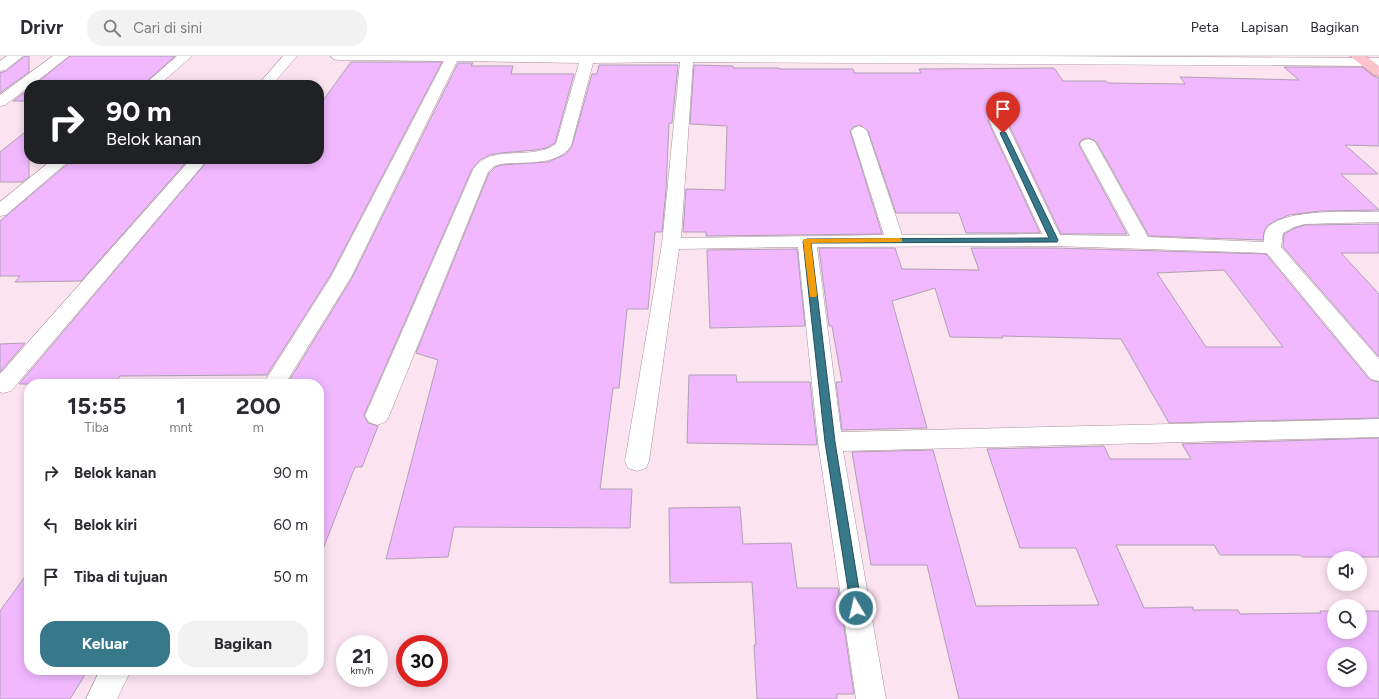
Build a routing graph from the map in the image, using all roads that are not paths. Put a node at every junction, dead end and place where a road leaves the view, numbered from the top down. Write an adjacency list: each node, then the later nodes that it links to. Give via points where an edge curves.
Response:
1 (16, 56): 12 (street)
2 (62, 56): 14 (street)
3 (184, 56): 15 (street)
4 (290, 56): 16 (street)
5 (338, 56): 6 (street)
6 (459, 57): 9 (street); 33 (street, via 341,277)
7 (787, 57): 8 (street); 10 (street)
8 (687, 58): 9 (street); 30 (street)
9 (587, 59): 35 (street, via 560,150 556,154 545,156 501,159 484,165 481,170)
10 (1361, 59): 11 (street); 13 (main road)
11 (1379, 62)
12 (0, 67)
13 (1379, 72)
14 (30, 80)
15 (157, 80)
16 (269, 80)
17 (24, 84): 18 (street)
18 (0, 102)
19 (997, 120): 27 (street)
20 (859, 131): 26 (street)
21 (1088, 144): 29 (street)
22 (57, 164): 24 (street)
23 (196, 164): 34 (street)
24 (0, 211)
25 (1379, 217): 31 (street, via 1305,219 1288,223 1274,231)
26 (895, 240): 27 (street); 28 (street)
27 (1054, 240): 29 (street)
28 (807, 241): 30 (street); 37 (street)
29 (1142, 242): 31 (street)
30 (671, 244): 38 (street)
31 (1272, 248): 32 (street)
32 (1379, 373)
33 (277, 379)
34 (2, 385)
35 (378, 416)
36 (1379, 428): 37 (street)
37 (830, 442): 41 (street)
38 (637, 461)
39 (113, 675): 40 (street)
40 (101, 699)
41 (871, 699)

